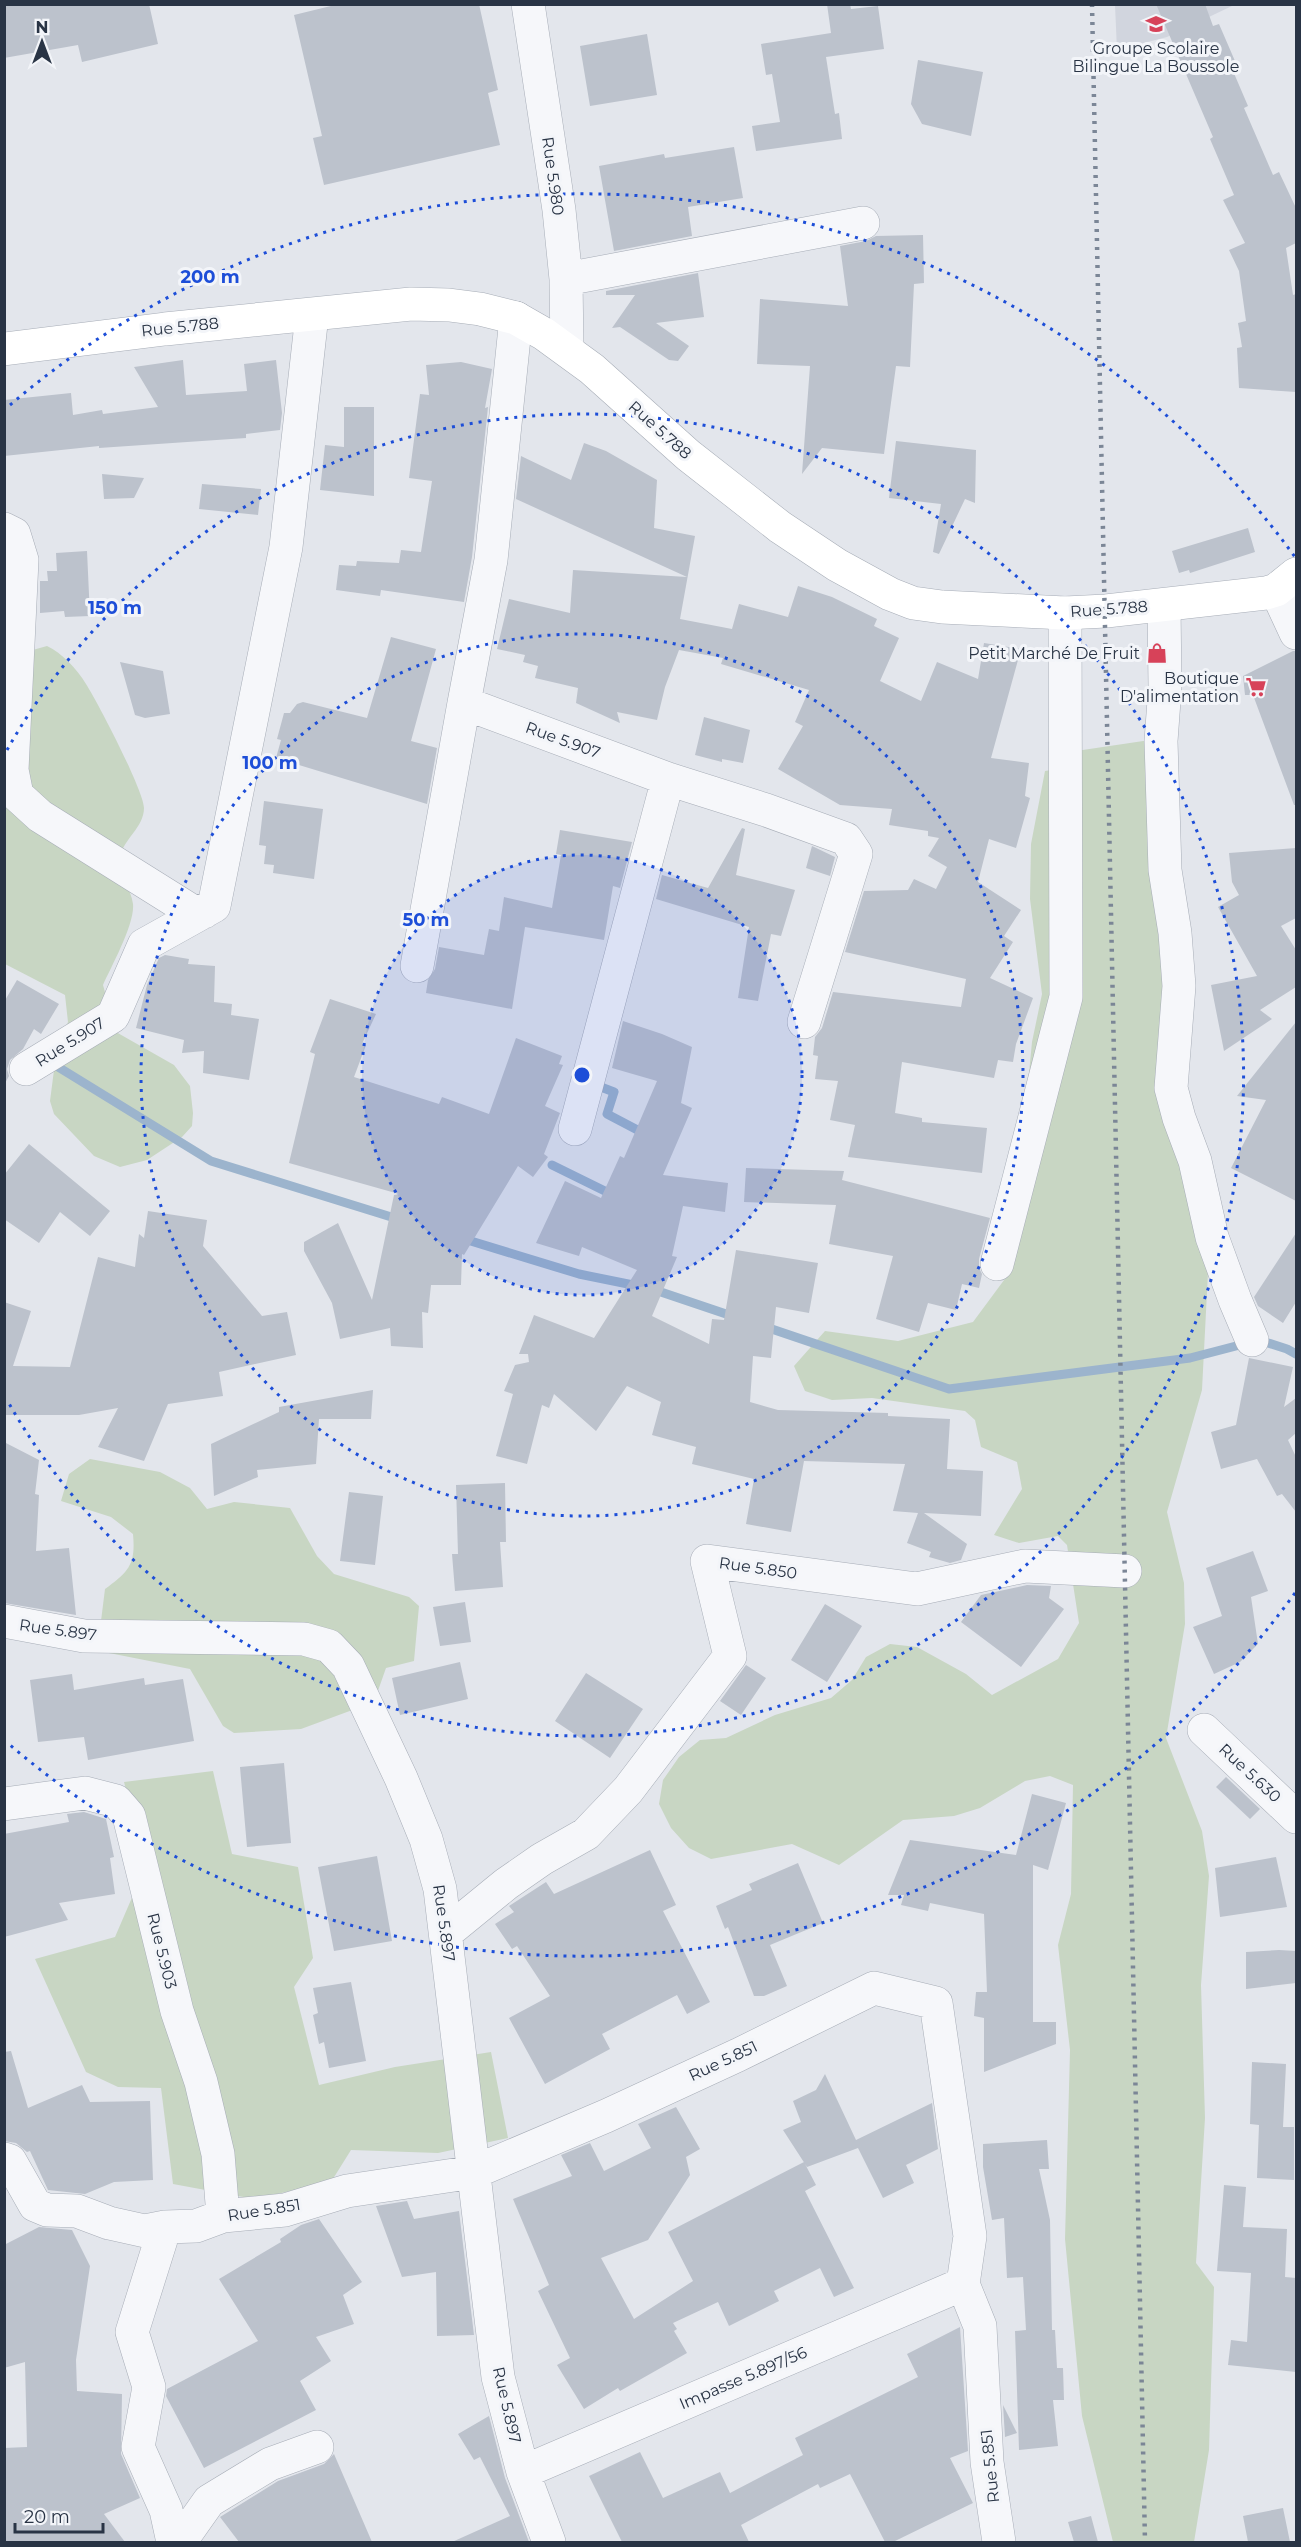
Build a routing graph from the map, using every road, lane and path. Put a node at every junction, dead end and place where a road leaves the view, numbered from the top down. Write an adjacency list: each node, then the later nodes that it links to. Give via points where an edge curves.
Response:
1 (528, 4): 3 (street, Rue 5.980)
2 (863, 223): 3 (street)
3 (566, 279): 7 (street, Rue 5.980)
4 (312, 315): 5 (street, Rue 5.788, via 411,304 480,309); 6 (street, Rue 5.788); 15 (street, Rue 5.907, via 286,547 218,894 214,906)
5 (516, 318): 7 (street, Rue 5.788); 13 (street, via 490,560)
6 (4, 348)
7 (567, 349): 11 (street, Rue 5.788, via 688,455 780,528 890,594 942,607)
8 (4, 529): 15 (street, via 14,534 22,560 12,770 17,795 40,816 190,910)
9 (1286, 582): 10 (street, Rue 5.788); 12 (street)
10 (1164, 605): 11 (street, Rue 5.788); 21 (street, via 1161,741 1166,870 1179,986 1171,1088 1195,1161 1212,1237)
11 (1065, 613): 20 (street, via 1066,997)
12 (1296, 633)
13 (464, 703): 14 (street, Rue 5.907); 16 (street)
14 (668, 779): 17 (street, Rue 5.907, via 846,839 852,845 856,854); 19 (street)
15 (204, 912): 18 (street, Rue 5.907, via 144,945 113,1016)
16 (417, 966)
17 (804, 1022)
18 (26, 1069)
19 (575, 1129)
20 (997, 1264)
21 (1252, 1340)
22 (1125, 1571): 27 (street, Rue 5.850, via 1025,1566 917,1589 707,1561 730,1656 628,1790 586,1834 506,1884)
23 (4, 1621): 27 (street, Rue 5.897, via 84,1636 304,1639 328,1646 348,1666 401,1778 426,1839 440,1889)
24 (1204, 1730): 26 (street, Rue 5.630)
25 (4, 1804): 30 (street, Rue 5.903, via 85,1793 116,1801 129,1816 177,2011 201,2082 218,2154)
26 (1296, 1817)
27 (446, 1933): 29 (street, Rue 5.897)
28 (4, 2159): 31 (street, Rue 5.851, via 10,2161 35,2205 47,2210 77,2211 145,2231)
29 (474, 2172): 30 (street, Rue 5.851, via 347,2191 285,2210); 32 (street, Rue 5.851, via 647,2097 874,1988 936,2003 970,2236); 34 (street, Rue 5.897, via 498,2377)
30 (223, 2216): 31 (street, Rue 5.851, via 196,2226)
31 (165, 2227): 35 (street, via 132,2332 149,2387 138,2446 166,2510)
32 (963, 2284): 34 (street, Impasse 5.897/56); 38 (street, Rue 5.851, via 981,2326 987,2462)
33 (317, 2446): 36 (street, via 270,2464 209,2501)
34 (523, 2472): 37 (street, Rue 5.897)
35 (173, 2542)
36 (180, 2542)
37 (549, 2542)
38 (999, 2542)

